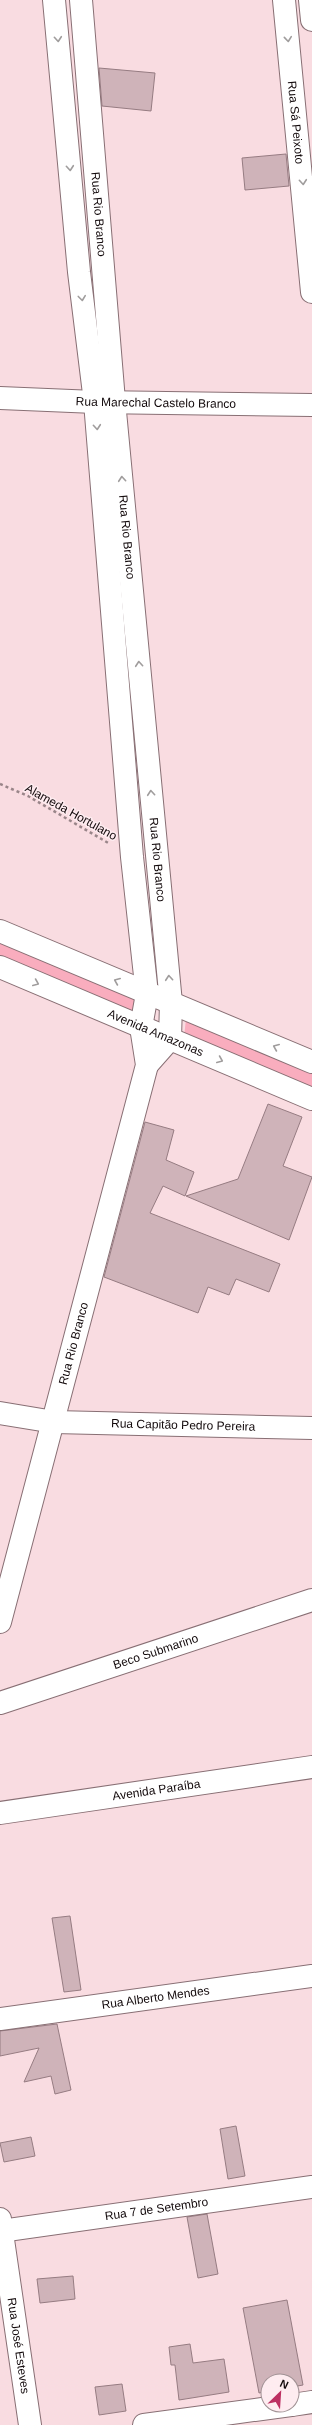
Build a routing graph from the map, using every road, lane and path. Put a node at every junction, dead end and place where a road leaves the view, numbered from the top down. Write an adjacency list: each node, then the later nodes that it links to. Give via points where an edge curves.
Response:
1 (54, 0): 8 (street, Rua Rio Branco, one-way to 8, via 79,272)
2 (81, 0): 8 (street, Rua Rio Branco)
3 (284, 0): 6 (street, Rua Sá Peixoto, one-way to 6)
4 (310, 0): 5 (street)
5 (312, 20)
6 (312, 292)
7 (0, 398): 8 (street, Rua Marechal Castelo Branco)
8 (105, 401): 9 (street, Rua Marechal Castelo Branco); 11 (street, Rua Rio Branco, one-way to 11); 15 (street, Rua Rio Branco, one-way to 8)
9 (312, 405)
10 (0, 784): 11 (path, Alameda Hortulano, via 28,796)
11 (132, 857): 14 (street, Rua Rio Branco)
12 (0, 931): 14 (street, one-way to 12)
13 (0, 968): 16 (street, Avenida Amazonas, one-way to 16)
14 (147, 994): 15 (street); 16 (street, Rua Rio Branco)
15 (171, 1003): 17 (street, Rua Rio Branco); 18 (street, one-way to 15)
16 (141, 1027): 17 (street, Avenida Amazonas); 19 (street, Rua Rio Branco)
17 (170, 1039): 19 (street, Rua Rio Branco); 20 (street, Avenida Amazonas, one-way to 20)
18 (312, 1062)
19 (147, 1065): 22 (street, Rua Rio Branco)
20 (312, 1099)
21 (0, 1412): 22 (street, Rua Capitão Pedro Pereira)
22 (54, 1422): 23 (street, Rua Capitão Pedro Pereira); 24 (street, Rua Rio Branco)
23 (312, 1428)
24 (4, 1590): 26 (street, Rua Rio Branco)
25 (312, 1600): 27 (street, Beco Submarino)
26 (0, 1622)
27 (0, 1703)
28 (312, 1767): 29 (street, Avenida Paraíba)
29 (0, 1813)
30 (312, 1976): 31 (street, Rua Alberto Mendes)
31 (0, 2019)
32 (312, 2188): 33 (street, Rua 7 de Setembro)
33 (1, 2227): 37 (street, Rua José Esteves)
34 (312, 2402): 35 (street)
35 (300, 2404)
36 (260, 2409): 38 (street)
37 (30, 2425)
38 (144, 2425)

